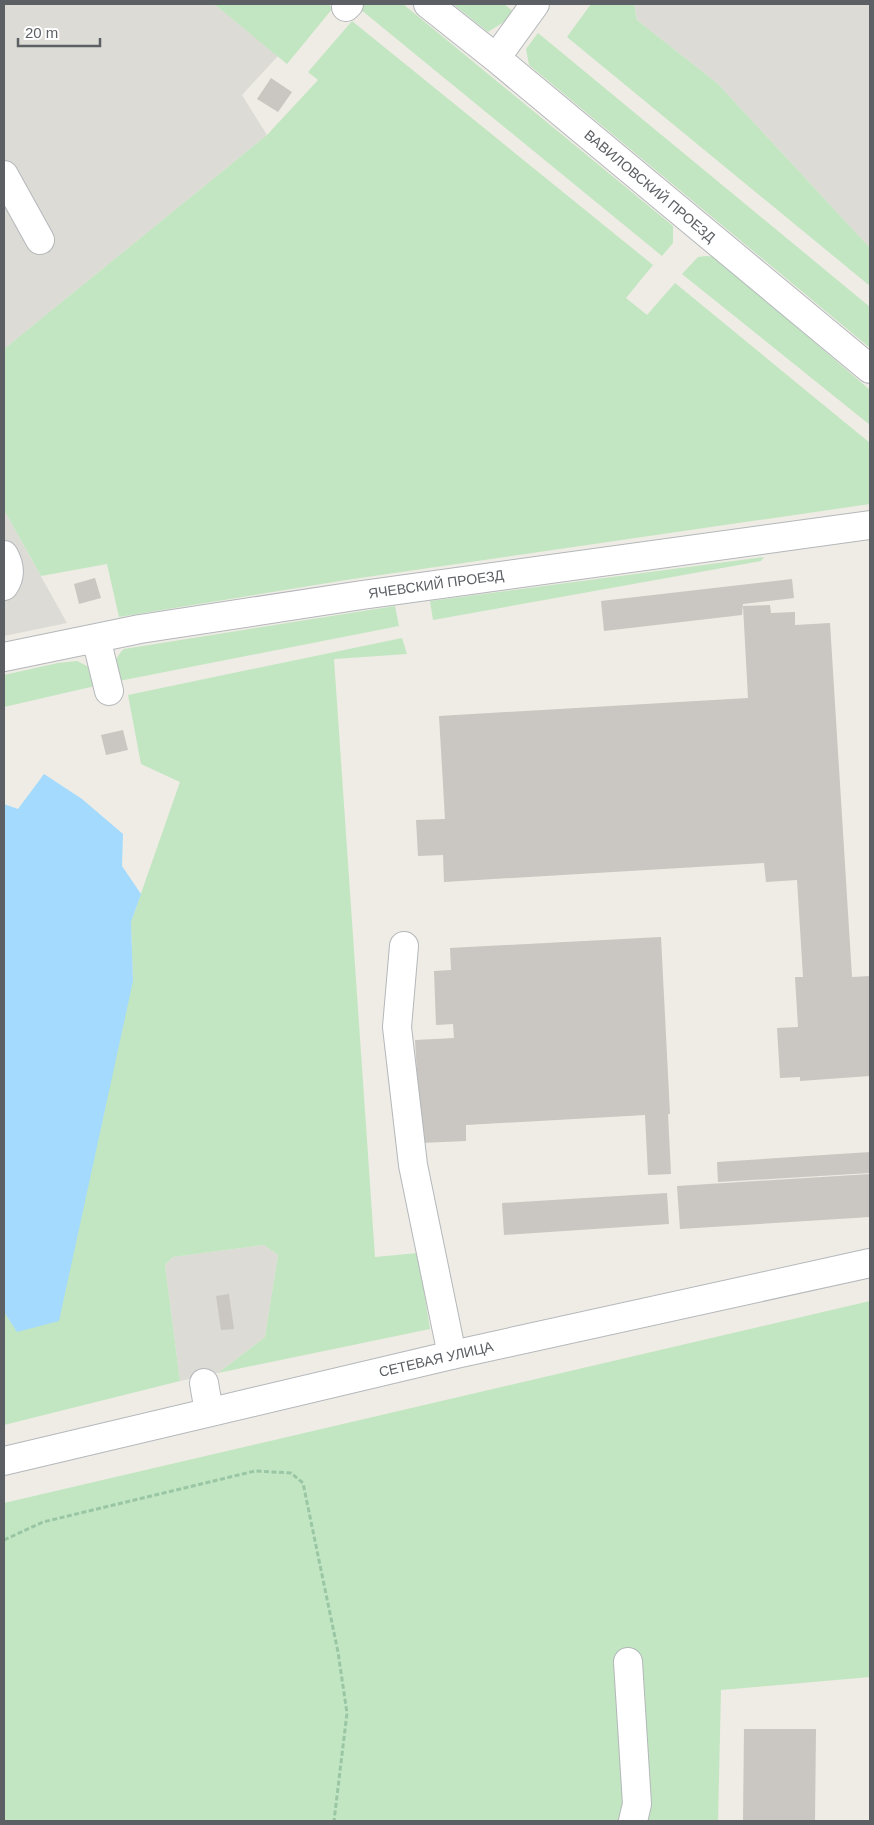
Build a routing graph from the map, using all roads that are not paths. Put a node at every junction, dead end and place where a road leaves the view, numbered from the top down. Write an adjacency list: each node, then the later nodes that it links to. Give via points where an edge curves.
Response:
1 (428, 4): 3 (street, ВАВИЛОВСКИЙ ПРОЕЗД)
2 (535, 4): 3 (street)
3 (496, 58): 6 (street, ВАВИЛОВСКИЙ ПРОЕЗД)
4 (4, 175): 5 (street)
5 (40, 240)
6 (870, 369)
7 (870, 524): 10 (street, ЯЧЕВСКИЙ ПРОЕЗД, via 362,594 140,628)
8 (4, 555): 9 (street, via 9,564 9,579)
9 (4, 586)
10 (96, 638): 11 (street, ЯЧЕВСКИЙ ПРОЕЗД); 12 (street)
11 (4, 657)
12 (109, 691)
13 (404, 946): 15 (street, via 397,1027 414,1165)
14 (870, 1262): 15 (street, СЕТЕВАЯ УЛИЦА)
15 (452, 1354): 17 (street, СЕТЕВАЯ УЛИЦА)
16 (204, 1383): 17 (street)
17 (209, 1412): 18 (street, СЕТЕВАЯ УЛИЦА)
18 (4, 1461)
19 (628, 1662): 20 (street, via 636,1804)
20 (634, 1821)

